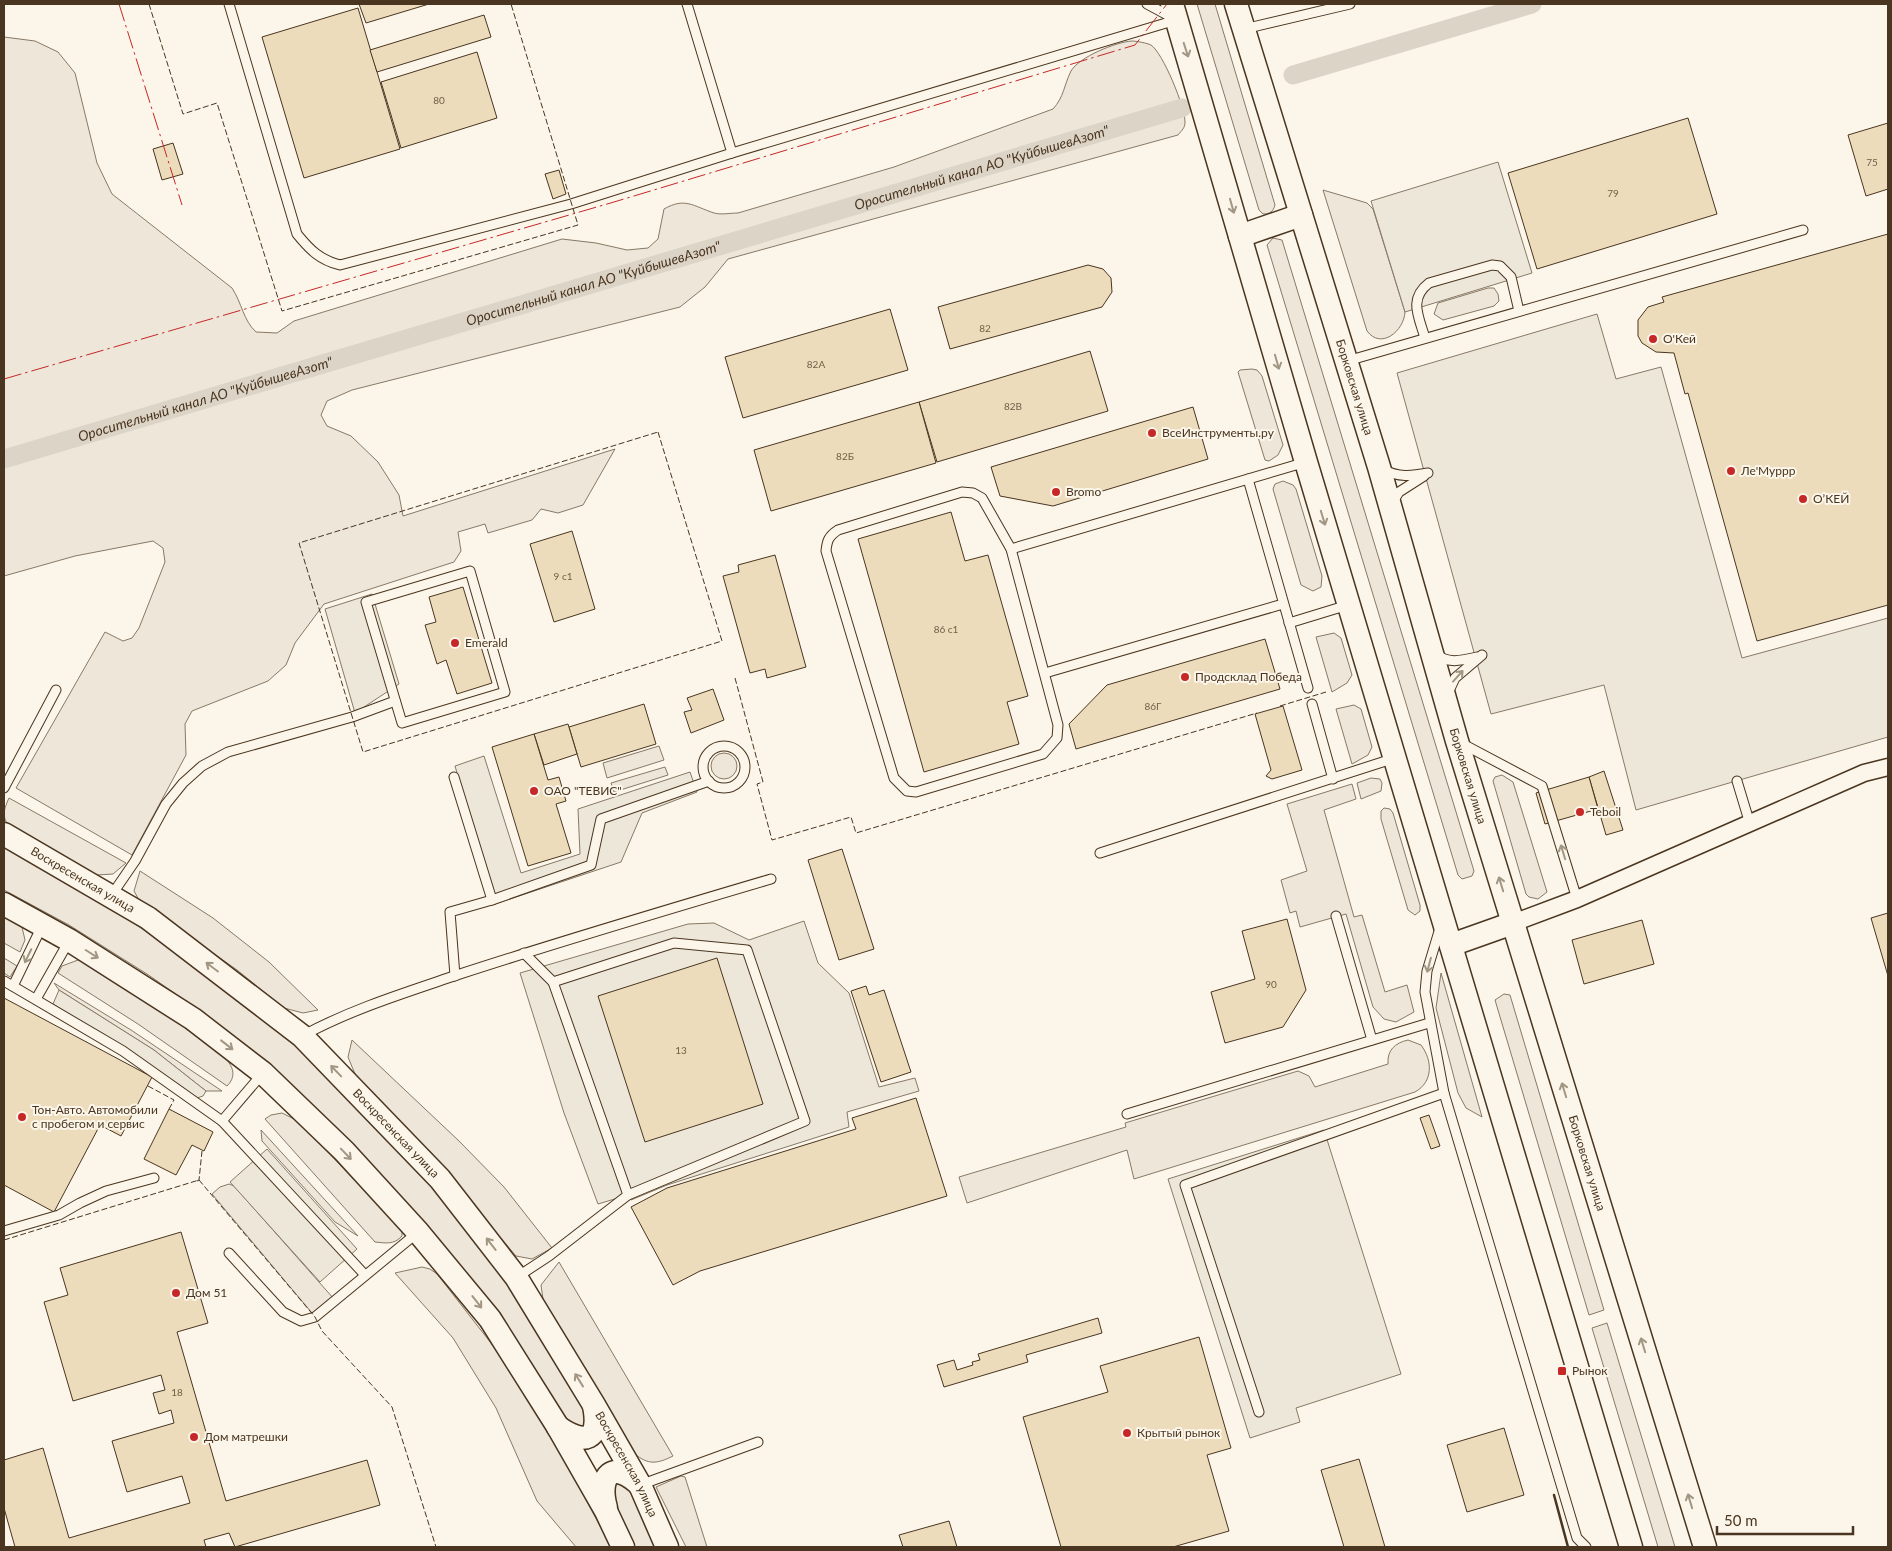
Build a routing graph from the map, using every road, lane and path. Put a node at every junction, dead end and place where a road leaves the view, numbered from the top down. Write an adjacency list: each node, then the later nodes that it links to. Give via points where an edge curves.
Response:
1 (229, 4): 8 (lane, via 297,234 309,250 325,261 340,265 571,204)
2 (687, 4): 8 (lane)
3 (1147, 4): 6 (lane)
4 (1236, 4): 7 (main road, Борковская улица)
5 (1350, 4): 7 (lane)
6 (1174, 12): 8 (lane); 11 (main road, one-way to 11)
7 (1244, 29): 9 (main road, Борковская улица)
8 (732, 153)
9 (1301, 215): 11 (main road); 14 (main road, Борковская улица)
10 (1803, 230): 12 (lane)
11 (1240, 236): 15 (main road, one-way to 15)
12 (1520, 311): 13 (lane); 13 (lane, via 1511,277 1506,270 1492,265 1429,283 1421,290 1416,305)
13 (1425, 338): 14 (lane)
14 (1346, 361): 16 (main road, Борковская улица)
15 (1306, 462): 17 (lane); 21 (main road, one-way to 21)
16 (1379, 467): 18 (main road, Борковская улица); 18 (lane, via 1392,474 1428,473 1399,492)
17 (1248, 479): 19 (lane); 20 (lane)
18 (1390, 506): 23 (main road, Борковская улица)
19 (1012, 548): 24 (lane); 24 (lane, via 982,498 962,492 838,530 830,535 826,551 894,778 907,791 916,792 1043,754 1057,738 1058,725)
20 (1283, 604): 22 (lane); 24 (lane)
21 (1349, 605): 22 (lane); 31 (main road)
22 (1289, 623): 25 (lane)
23 (1429, 645): 29 (main road, Борковская улица); 29 (lane, one-way to 23, via 1448,689 1455,678 1482,655 1463,661 1449,660 1439,656)
24 (1045, 673)
25 (1308, 688)
26 (56, 690): 37 (lane)
27 (395, 701): 27 (lane, via 366,602 470,572 505,692 402,723); 42 (lane, via 352,717 228,752 202,766 183,782 166,804 136,861)
28 (1312, 704): 34 (lane)
29 (1447, 706): 30 (main road, Борковская улица)
30 (1457, 741): 43 (lane, one-way to 30, via 1542,786); 48 (main road, Борковская улица, one-way to 30)
31 (1395, 758): 34 (lane); 47 (main road)
32 (1888, 767): 38 (street, via 1864,774)
33 (454, 777): 44 (lane)
34 (1333, 778): 40 (lane)
35 (1737, 780): 38 (lane)
36 (709, 781): 36 (lane, via 714,786 725,788 738,783 745,766 741,755 722,746 711,751 703,770); 44 (lane, via 601,819 591,865)
37 (4, 788)
38 (1750, 824): 43 (street)
39 (4, 834): 42 (main road, Воскресенская улица)
40 (1100, 853)
41 (771, 879): 52 (lane)
42 (111, 896): 59 (main road, Воскресенская улица, one-way to 42, via 148,918)
43 (1577, 899): 48 (street)
44 (492, 900): 53 (lane, via 450,912)
45 (4, 904): 49 (main road)
46 (1336, 916): 60 (lane)
47 (1443, 918): 51 (main road); 58 (lane, one-way to 58, via 1427,971 1425,992)
48 (1513, 923): 51 (main road); 82 (main road, Борковская улица, one-way to 48)
49 (42, 925): 50 (main road); 56 (lane, one-way to 56)
50 (69, 940): 57 (lane); 61 (main road, one-way to 61, via 193,1019)
51 (1451, 945): 81 (main road)
52 (524, 952): 53 (lane); 55 (lane)
53 (455, 976): 59 (lane, via 376,1001)
54 (4, 981): 56 (lane)
55 (553, 982): 66 (lane); 66 (lane, via 674,942 746,950 805,1121)
56 (13, 986): 57 (lane)
57 (36, 999): 64 (lane, via 122,1051)
58 (1429, 1023): 60 (lane); 62 (lane)
59 (302, 1036): 71 (main road, Воскресенская улица, one-way to 59, via 440,1179)
60 (1372, 1040): 63 (lane)
61 (263, 1073): 64 (lane); 68 (main road, one-way to 68, via 344,1151)
62 (1444, 1093): 73 (lane, via 1185,1185); 80 (lane, via 1576,1538)
63 (1127, 1114)
64 (222, 1120): 70 (lane)
65 (154, 1178): 67 (lane, via 106,1191 60,1215)
66 (628, 1195): 71 (lane, via 549,1256)
67 (4, 1231)
68 (418, 1232): 70 (lane); 74 (main road, one-way to 74, via 490,1319)
69 (229, 1253): 70 (lane, via 283,1312 301,1321 315,1317)
70 (365, 1275)
71 (516, 1277): 72 (main road, Воскресенская улица, one-way to 71)
72 (594, 1405): 74 (main road, via 598,1421 590,1436 583,1439 572,1437); 76 (main road, Воскресенская улица)
73 (1259, 1412)
74 (558, 1427): 77 (main road)
75 (758, 1442): 76 (lane)
76 (640, 1485): 77 (main road, via 624,1472 609,1476 603,1482 602,1492); 79 (main road, Воскресенская улица)
77 (606, 1511): 78 (main road)
78 (624, 1547)
79 (666, 1547)
80 (1586, 1547)
81 (1631, 1547)
82 (1705, 1547)

